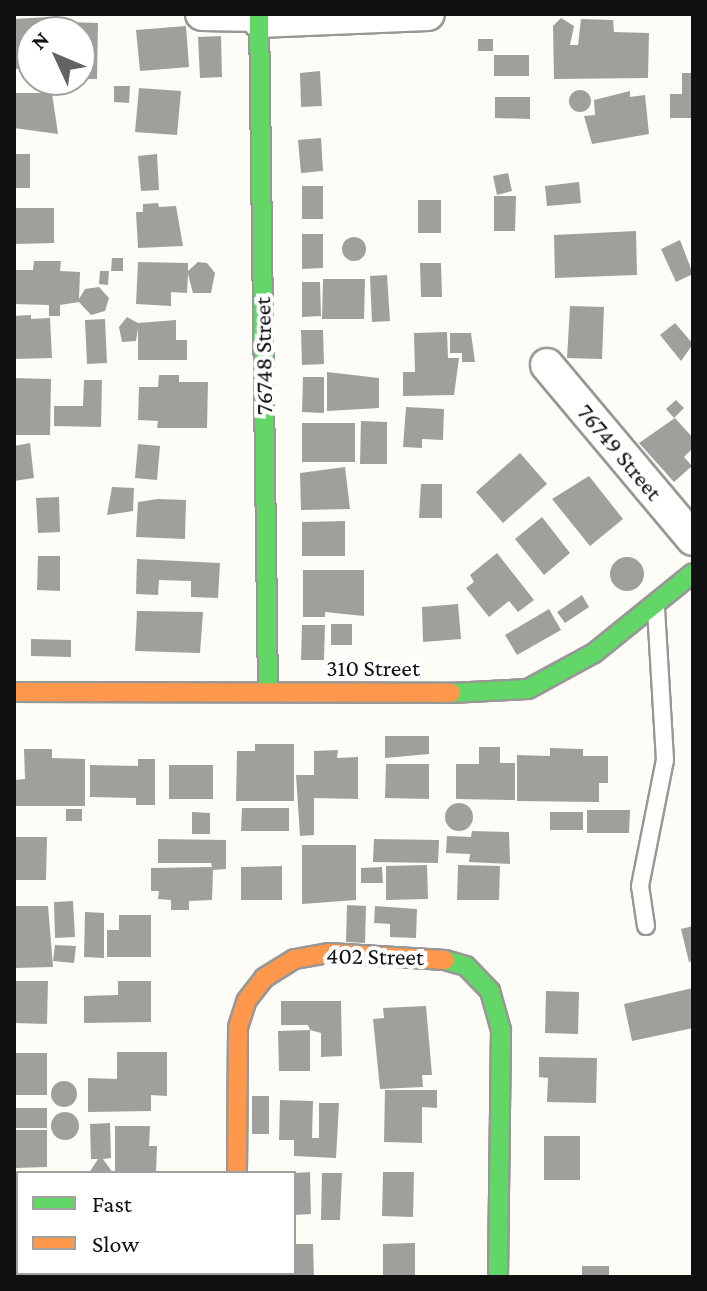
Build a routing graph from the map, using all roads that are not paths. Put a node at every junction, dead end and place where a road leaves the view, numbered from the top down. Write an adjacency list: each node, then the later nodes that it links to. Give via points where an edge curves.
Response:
1 (202, 14): 3 (street)
2 (428, 14): 3 (street)
3 (259, 17): 8 (street, 76748 Street)
4 (547, 365): 5 (street, 76749 Street)
5 (693, 539)
6 (693, 573): 7 (street, 310 Street)
7 (656, 603): 8 (street, 310 Street, via 565,673 528,689); 10 (lane, via 665,760 640,886)
8 (268, 691): 9 (street, 310 Street)
9 (14, 692)
10 (646, 926)
11 (237, 1171): 12 (street, 402 Street, via 238,1027 247,1000 264,978 295,959 329,953 432,956 466,966 490,991 501,1030)
12 (498, 1277)

